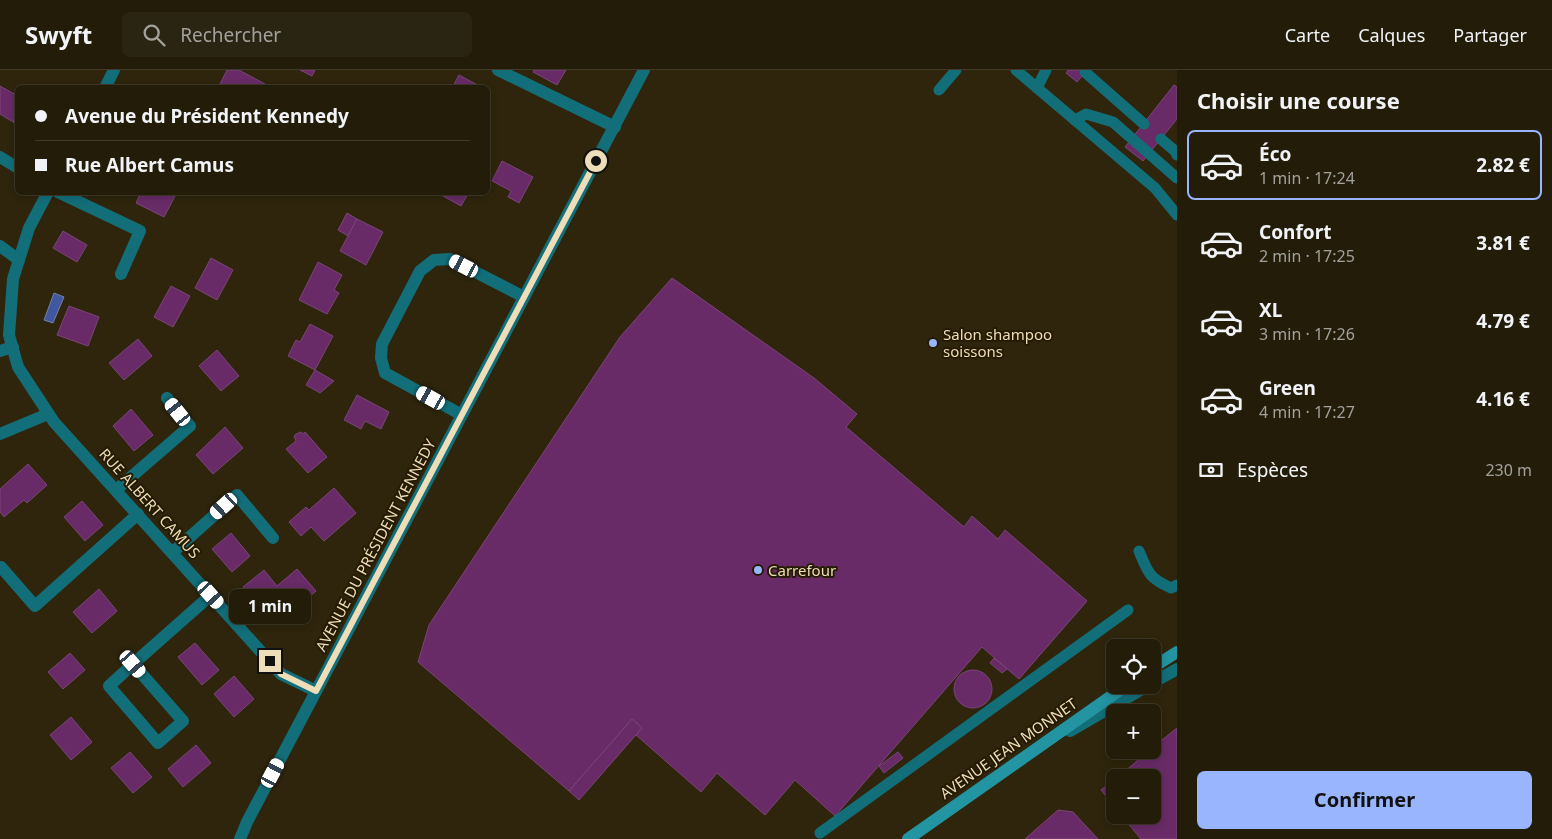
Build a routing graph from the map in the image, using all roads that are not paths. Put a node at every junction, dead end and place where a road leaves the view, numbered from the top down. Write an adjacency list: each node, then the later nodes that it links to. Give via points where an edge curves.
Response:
1 (114, 70): 8 (street)
2 (644, 70): 13 (street, AVENUE DU PRÉSIDENT KENNEDY)
3 (956, 70): 10 (lane)
4 (1016, 70): 9 (lane)
5 (1046, 70): 9 (lane)
6 (504, 71): 13 (street)
7 (1085, 72): 12 (lane)
8 (106, 85)
9 (1038, 88): 11 (lane)
10 (939, 90)
11 (1075, 120): 18 (lane, via 1086,114 1113,122); 21 (lane, via 1155,188)
12 (1144, 124)
13 (614, 127): 25 (street, AVENUE DU PRÉSIDENT KENNEDY)
14 (1161, 139): 15 (lane)
15 (1177, 155)
16 (0, 157): 17 (street)
17 (15, 166)
18 (1177, 178)
19 (46, 195): 23 (street, RUE ALBERT CAMUS, via 29,228)
20 (64, 195): 24 (street, via 140,231)
21 (1177, 215)
22 (0, 246): 23 (street)
23 (19, 260): 26 (street, RUE ALBERT CAMUS, via 13,279 9,335)
24 (121, 274)
25 (524, 297): 30 (street, AVENUE DU PRÉSIDENT KENNEDY); 30 (street, via 450,259 434,260 420,271 382,344 381,358 386,373)
26 (13, 347): 27 (street); 29 (street, RUE ALBERT CAMUS, via 18,367)
27 (0, 351)
28 (167, 398): 32 (street, via 190,426)
29 (48, 414): 31 (street); 32 (street, RUE ALBERT CAMUS)
30 (462, 415): 46 (street, AVENUE DU PRÉSIDENT KENNEDY)
31 (0, 434)
32 (116, 490): 33 (street, RUE ALBERT CAMUS)
33 (138, 514): 36 (street, RUE ALBERT CAMUS); 37 (street, via 35,606)
34 (273, 538): 36 (street, via 237,495)
35 (1140, 551): 38 (lane, via 1156,582)
36 (173, 552): 39 (street, RUE ALBERT CAMUS)
37 (1, 566)
38 (1174, 587)
39 (211, 595): 43 (street); 46 (street, RUE ALBERT CAMUS, via 281,674)
40 (1128, 610): 51 (lane)
41 (1177, 652): 42 (main road)
42 (1161, 662)
43 (133, 664): 43 (street, via 109,686 158,743 183,721)
44 (1177, 668): 45 (street)
45 (1161, 678)
46 (316, 691): 50 (street, AVENUE DU PRÉSIDENT KENNEDY)
47 (1114, 694): 49 (main road, AVENUE JEAN MONNET)
48 (1133, 694): 49 (street)
49 (1009, 766): 54 (main road, AVENUE JEAN MONNET)
50 (247, 822): 52 (lane, AVENUE DU PRÉSIDENT KENNEDY); 53 (street, AVENUE DU PRÉSIDENT KENNEDY)
51 (820, 833)
52 (233, 839)
53 (240, 839)
54 (908, 839)

